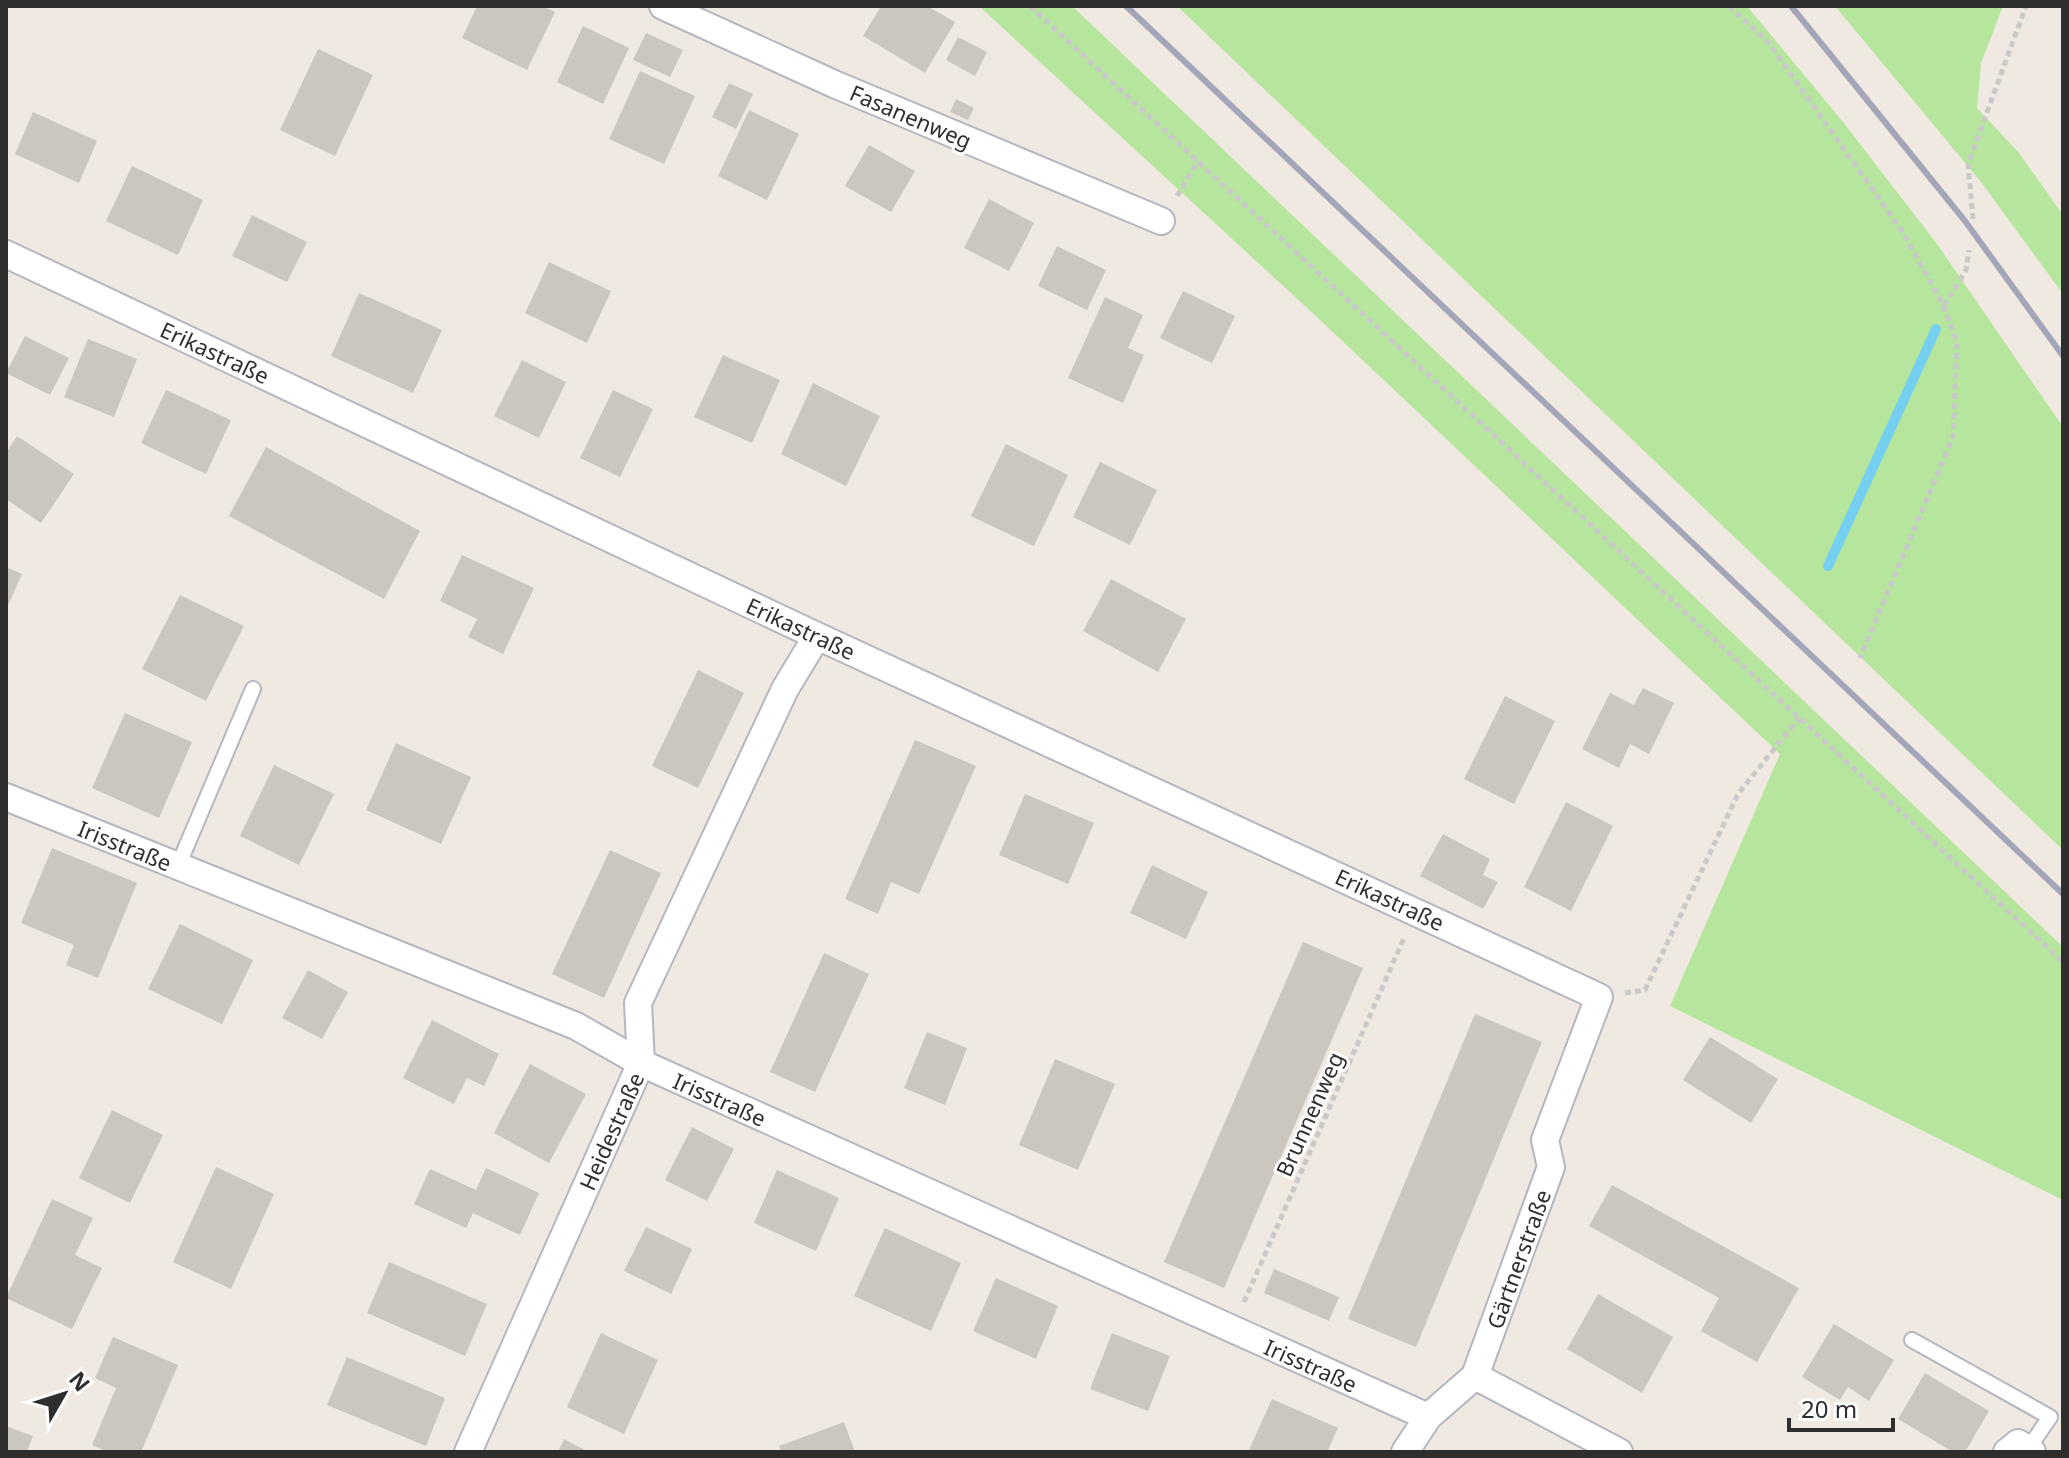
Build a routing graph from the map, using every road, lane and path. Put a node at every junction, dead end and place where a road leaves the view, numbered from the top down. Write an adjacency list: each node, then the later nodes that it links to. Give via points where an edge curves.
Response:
1 (663, 6): 7 (street, Fasanenweg)
2 (1030, 6): 5 (path)
3 (1729, 6): 10 (path, via 1768,42 1810,100 1904,234)
4 (2026, 6): 6 (path, via 1968,164)
5 (1198, 161): 7 (path); 14 (path)
6 (1973, 219)
7 (1161, 221)
8 (1969, 250): 10 (path, via 1966,270)
9 (6, 254): 11 (street, Erikastraße)
10 (1944, 307): 12 (path, via 1957,342 1953,437)
11 (817, 636): 17 (street, Erikastraße); 20 (street, Heidestraße, via 785,689 638,1003)
12 (1860, 658)
13 (253, 689): 16 (lane)
14 (1799, 718): 18 (path); 19 (path, via 1738,794 1645,990)
15 (6, 797): 16 (street, Irisstraße)
16 (178, 866): 20 (street, Irisstraße, via 576,1026)
17 (1416, 911): 19 (street, Erikastraße); 21 (path, Brunnenweg)
18 (2063, 962)
19 (1599, 997): 23 (street, Gärtnerstraße, via 1545,1140 1551,1167)
20 (641, 1063): 21 (street, Irisstraße); 26 (street, Heidestraße)
21 (1232, 1329): 24 (street, Irisstraße)
22 (1912, 1340): 25 (lane, via 2050,1417)
23 (1475, 1376): 24 (street, Gärtnerstraße); 28 (street)
24 (1428, 1417): 27 (street, Gärtnerstraße)
25 (2022, 1451)
26 (468, 1452)
27 (1405, 1452)
28 (1619, 1452)

